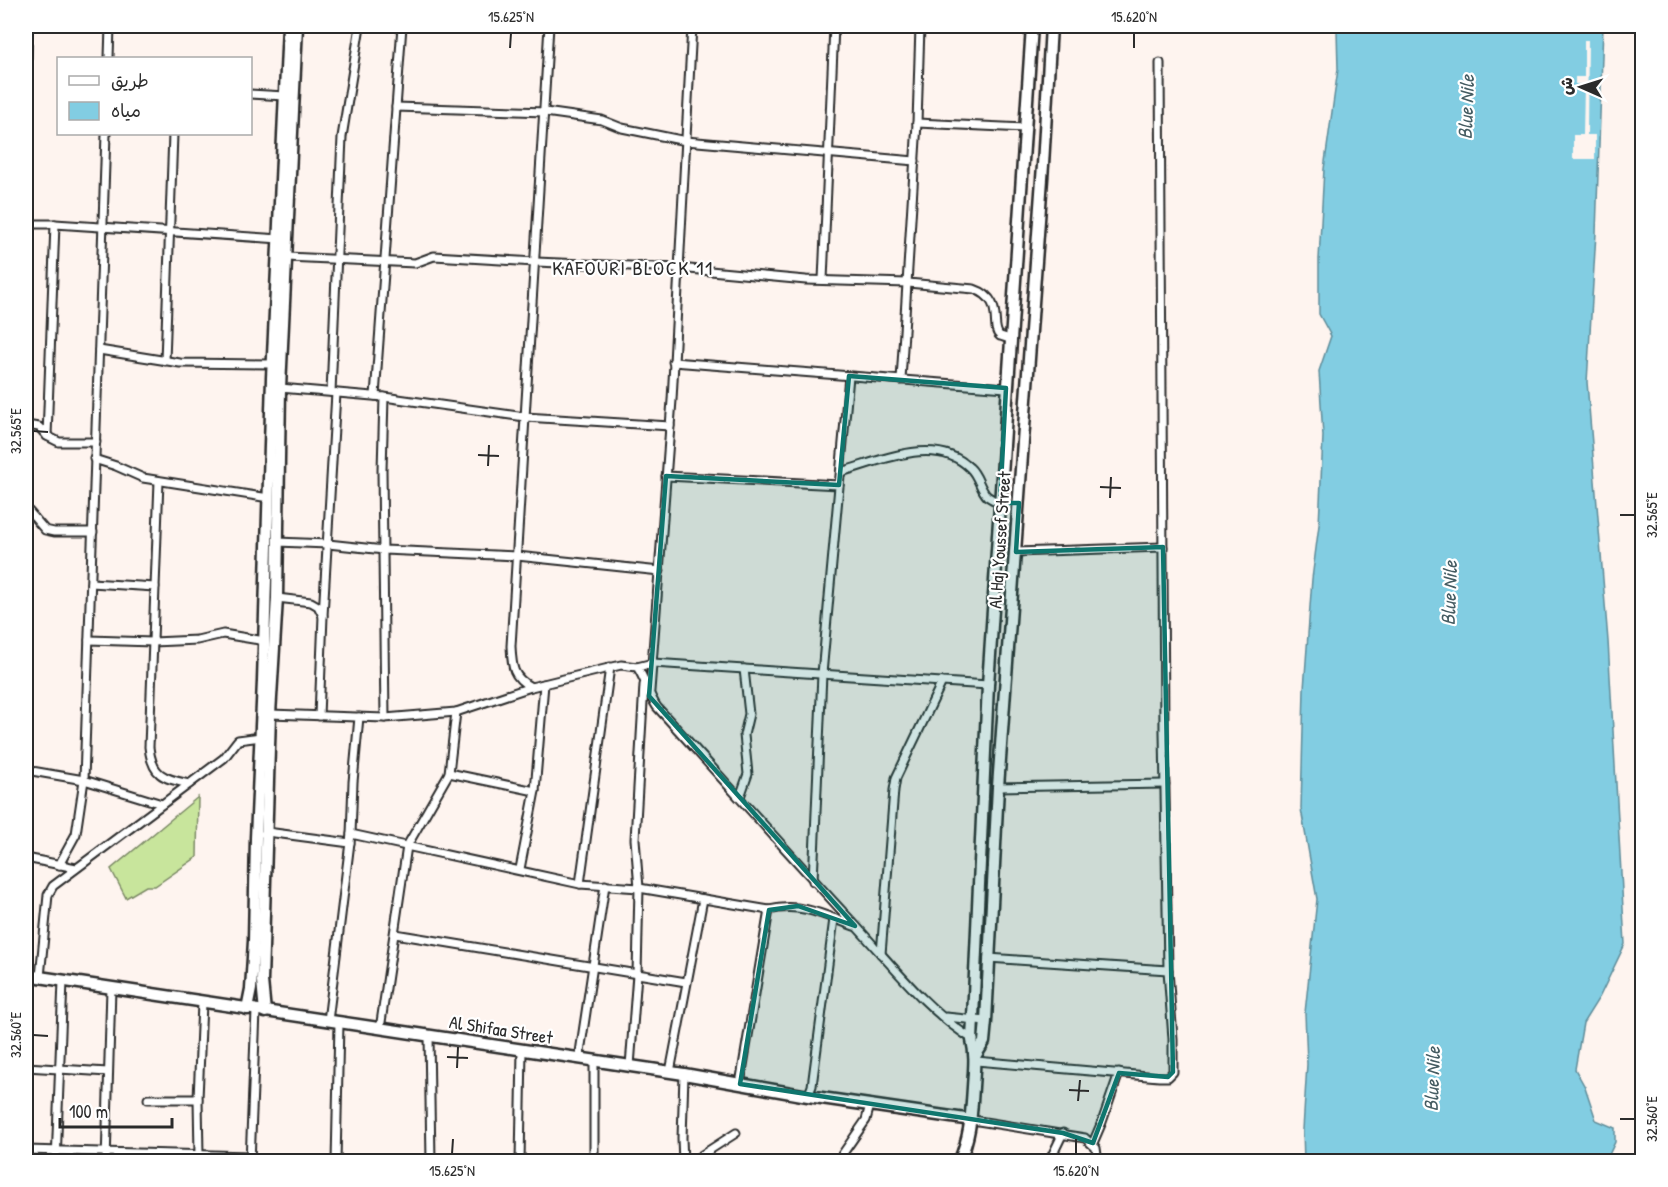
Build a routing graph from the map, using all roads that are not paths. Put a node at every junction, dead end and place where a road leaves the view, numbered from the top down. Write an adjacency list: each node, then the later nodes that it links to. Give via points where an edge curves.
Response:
1 (28, 26): 13 (street)
2 (110, 26): 14 (street)
3 (288, 26): 18 (street)
4 (297, 26): 32 (street)
5 (360, 26): 34 (street, via 342,137)
6 (402, 26): 19 (street)
7 (549, 26): 20 (street)
8 (692, 26): 25 (street)
9 (834, 26): 26 (street)
10 (920, 26): 21 (street)
11 (1032, 26): 22 (street, Al Haj Youssef Street)
12 (1051, 26): 64 (street, Al Haj Youssef Street)
13 (26, 36): 16 (street)
14 (109, 57)
15 (1160, 63): 69 (street)
16 (26, 85)
17 (252, 94): 18 (street)
18 (285, 96): 32 (street)
19 (396, 106): 20 (street); 35 (street)
20 (545, 112): 25 (street, via 602,120); 36 (street)
21 (917, 123): 22 (street); 27 (street)
22 (1025, 128): 40 (street, Al Haj Youssef Street)
23 (106, 135): 30 (street)
24 (173, 135): 31 (street)
25 (686, 141): 26 (street); 37 (street)
26 (829, 154): 27 (street); 38 (street)
27 (915, 161): 39 (street)
28 (26, 224): 29 (street)
29 (55, 224): 30 (street); 55 (street)
30 (103, 229): 31 (street); 41 (street)
31 (168, 233): 32 (street); 42 (street)
32 (283, 239): 33 (street); 44 (street)
33 (287, 257): 34 (street); 47 (street)
34 (337, 259): 35 (street); 49 (street)
35 (385, 262): 36 (street, via 415,263 434,256); 50 (street)
36 (536, 262): 37 (street); 52 (street)
37 (679, 268): 38 (street); 43 (street)
38 (822, 280): 39 (street)
39 (908, 283): 40 (street, via 984,292 990,297 998,333); 46 (street)
40 (1009, 339): 48 (street, Al Haj Youssef Street)
41 (99, 350): 42 (street); 56 (street)
42 (165, 361): 44 (street)
43 (673, 362): 45 (street); 54 (street)
44 (273, 364): 62 (street)
45 (849, 376): 46 (street); 58 (street)
46 (901, 380): 48 (street)
47 (280, 388): 49 (street); 67 (street)
48 (1006, 388): 63 (street, Al Haj Youssef Street)
49 (334, 392): 50 (street); 68 (street)
50 (375, 396): 51 (street)
51 (384, 397): 52 (street); 70 (street)
52 (525, 417): 54 (street); 72 (street)
53 (26, 425): 55 (street, via 39,427)
54 (670, 426): 59 (street)
55 (46, 436): 56 (street, via 59,442)
56 (96, 442): 57 (street)
57 (94, 459): 60 (street); 66 (street)
58 (841, 472): 61 (street); 63 (street, via 906,454 942,453 957,457 972,470 987,495)
59 (666, 476): 61 (street); 73 (street)
60 (159, 482): 62 (street); 75 (street)
61 (839, 485): 85 (street)
62 (269, 498): 79 (street)
63 (1000, 502): 64 (street); 89 (street, Al Haj Youssef Street)
64 (1019, 503): 71 (street, Al Haj Youssef Street)
65 (26, 508): 66 (street, via 45,530)
66 (93, 532): 74 (street)
67 (277, 542): 68 (street); 76 (street)
68 (328, 544): 70 (street); 77 (street)
69 (1163, 548): 71 (street); 102 (street)
70 (384, 550): 72 (street); 96 (street)
71 (1016, 552): 103 (street, Al Haj Youssef Street)
72 (518, 556): 73 (street); 90 (street, via 512,662 520,681)
73 (660, 570): 81 (street)
74 (91, 584): 75 (street); 78 (street)
75 (155, 587): 80 (street)
76 (277, 598): 77 (street, via 311,602); 93 (street)
77 (323, 616): 94 (street)
78 (89, 640): 80 (street); 100 (street)
79 (265, 640): 80 (street, via 223,634 197,640); 97 (street)
80 (153, 642): 101 (street, via 150,762 168,779)
81 (653, 663): 82 (street); 84 (street); 91 (street)
82 (637, 667): 83 (street); 86 (street)
83 (610, 668): 88 (street); 117 (street)
84 (744, 669): 85 (street); 105 (street, via 749,714 744,735 747,774)
85 (822, 674): 87 (street); 116 (street)
86 (645, 680): 91 (street); 119 (street, via 635,839)
87 (942, 682): 89 (street); 125 (street, via 896,778)
88 (544, 684): 90 (street); 104 (street)
89 (988, 685): 138 (street, Al Haj Youssef Street)
90 (531, 687): 92 (street)
91 (649, 696): 105 (street)
92 (456, 712): 96 (street); 99 (street)
93 (270, 714): 94 (street); 107 (street)
94 (319, 716): 95 (street)
95 (359, 717): 96 (street); 108 (street)
96 (384, 717)
97 (261, 737): 101 (street, via 238,740 224,758); 109 (street)
98 (26, 770): 100 (street)
99 (449, 773): 104 (street); 111 (street)
100 (84, 780): 106 (street); 113 (street, via 76,834)
101 (189, 784): 106 (street)
102 (1165, 784): 103 (street); 128 (street)
103 (998, 787): 126 (street, Al Haj Youssef Street)
104 (535, 791): 115 (street)
105 (740, 797): 116 (street)
106 (162, 804): 114 (street)
107 (267, 832): 109 (street); 110 (street); 136 (street, via 262,981)
108 (351, 834): 110 (street); 111 (street)
109 (256, 838): 136 (street)
110 (350, 843): 140 (street)
111 (407, 846): 115 (street); 124 (street)
112 (26, 858): 113 (street)
113 (59, 865): 114 (street)
114 (76, 868): 131 (street, via 53,886 48,895)
115 (520, 869): 117 (street)
116 (813, 881): 123 (street)
117 (580, 884): 118 (street)
118 (605, 885): 119 (street); 127 (street)
119 (639, 888): 120 (street); 129 (street)
120 (704, 898): 121 (street); 133 (street)
121 (769, 910): 122 (street, via 798,906); 156 (street)
122 (834, 919): 123 (street); 157 (street)
123 (857, 928): 125 (street)
124 (395, 934): 127 (street); 141 (street)
125 (881, 954): 137 (street)
126 (988, 958): 128 (street); 139 (street, Al Haj Youssef Street)
127 (594, 967): 129 (street); 147 (street)
128 (1168, 970): 155 (street, via 1173,1071 1168,1077)
129 (637, 974): 133 (street); 149 (street)
130 (26, 975): 131 (street, Al Shifaa Street)
131 (40, 977): 132 (street, Al Shifaa Street)
132 (63, 981): 134 (street, Al Shifaa Street); 151 (street)
133 (686, 982): 153 (street)
134 (111, 988): 135 (street, Al Shifaa Street); 152 (street)
135 (202, 1002): 136 (street, Al Shifaa Street); 159 (street)
136 (256, 1011): 140 (street, Al Shifaa Street); 170 (street)
137 (943, 1016): 138 (street); 143 (street)
138 (974, 1021): 139 (street); 143 (street, Al Haj Youssef Street)
139 (986, 1021): 144 (street, Al Haj Youssef Street)
140 (334, 1022): 141 (street, Al Shifaa Street); 174 (street)
141 (380, 1029): 142 (street, Al Shifaa Street)
142 (429, 1036): 145 (street, Al Shifaa Street); 175 (street)
143 (972, 1040): 144 (street); 146 (street, Al Haj Youssef Street)
144 (984, 1042): 146 (street, Al Haj Youssef Street)
145 (522, 1050): 147 (street, Al Shifaa Street); 176 (street)
146 (976, 1058): 155 (street); 161 (street, Al Haj Youssef Street)
147 (579, 1059): 148 (street, Al Shifaa Street)
148 (594, 1061): 149 (street, Al Shifaa Street); 177 (street)
149 (630, 1066): 153 (street, Al Shifaa Street)
150 (26, 1067): 151 (street)
151 (59, 1069): 152 (street); 166 (street)
152 (108, 1072): 167 (street)
153 (670, 1072): 154 (street, Al Shifaa Street)
154 (684, 1074): 156 (street, Al Shifaa Street); 178 (street)
155 (1119, 1074): 164 (street)
156 (740, 1084): 157 (street, Al Shifaa Street)
157 (808, 1096): 160 (street, Al Shifaa Street)
158 (148, 1098): 159 (street)
159 (198, 1099): 169 (street)
160 (870, 1105): 161 (street, Al Shifaa Street); 180 (street, via 866,1120)
161 (972, 1120): 163 (street); 181 (street, Al Haj Youssef Street)
162 (736, 1133): 179 (street)
163 (1063, 1133): 164 (street); 182 (street)
164 (1093, 1143): 183 (street)
165 (26, 1150): 166 (street)
166 (57, 1150): 167 (street); 171 (street)
167 (107, 1151): 168 (street); 172 (street)
168 (157, 1153): 169 (street); 173 (street)
169 (199, 1155): 170 (street)
170 (250, 1159)
171 (56, 1161)
172 (106, 1161)
173 (157, 1161)
174 (336, 1161)
175 (431, 1161)
176 (520, 1161)
177 (594, 1161)
178 (683, 1161)
179 (691, 1161)
180 (837, 1161)
181 (959, 1161)
182 (1049, 1161)
183 (1098, 1161)

